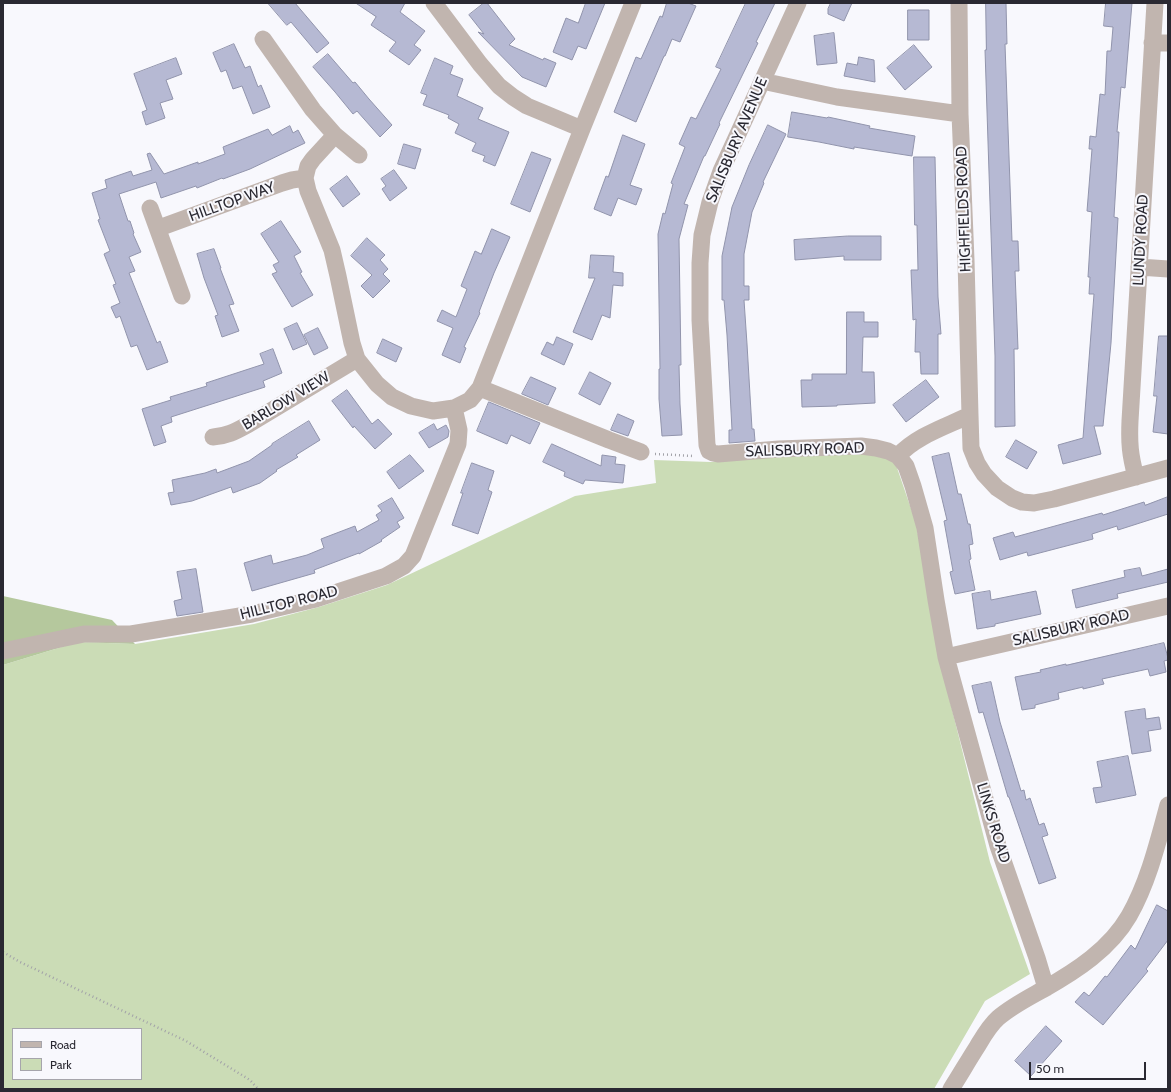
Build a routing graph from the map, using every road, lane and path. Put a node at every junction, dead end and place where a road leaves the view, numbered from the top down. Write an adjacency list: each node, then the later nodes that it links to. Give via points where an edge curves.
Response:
1 (434, 3): 10 (street, via 499,86 527,106)
2 (633, 3): 10 (street)
3 (798, 3): 8 (street, SALISBURY AVENUE)
4 (959, 3): 9 (street, HIGHFIELDS ROAD)
5 (1155, 3): 7 (street, LUNDY ROAD)
6 (263, 39): 11 (street, via 313,110)
7 (1160, 43): 16 (street, LUNDY ROAD)
8 (762, 81): 9 (street, via 837,97); 24 (street, SALISBURY AVENUE, via 721,171 702,235 700,320)
9 (960, 114): 22 (street, HIGHFIELDS ROAD)
10 (582, 129): 20 (street)
11 (335, 135): 12 (street); 13 (street, via 308,166)
12 (359, 155)
13 (305, 178): 15 (street, HILLTOP WAY, via 282,183); 19 (street, via 332,250)
14 (150, 208): 15 (street)
15 (159, 228): 18 (street)
16 (1139, 267): 17 (street); 28 (street, LUNDY ROAD, via 1129,445)
17 (1168, 268)
18 (182, 296)
19 (357, 358): 21 (street, via 377,384 392,397 411,406 433,411); 23 (street, BARLOW VIEW, via 233,433)
20 (480, 388): 21 (street, via 470,400); 25 (street)
21 (454, 408): 30 (street, HILLTOP ROAD, via 459,430 458,444 413,556 404,566 386,576 316,599 252,614 131,634 84,634)
22 (970, 415): 26 (street, via 920,439 906,447); 28 (street, HIGHFIELDS ROAD, via 971,448 977,464 997,488 1022,502 1034,503 1054,499)
23 (213, 437)
24 (709, 451): 25 (path, via 699,456); 26 (street, SALISBURY ROAD, via 718,454 861,446 888,451)
25 (641, 452)
26 (898, 456): 31 (street, via 906,466 914,486 925,528)
27 (1168, 468): 28 (street, HIGHFIELDS ROAD)
28 (1136, 477)
29 (1168, 606): 31 (street, SALISBURY ROAD)
30 (3, 651)
31 (946, 657): 34 (street, LINKS ROAD, via 998,846)
32 (1168, 805): 34 (street, via 1141,892 1128,917 1093,957)
33 (3, 952): 35 (path, via 186,1041 250,1080)
34 (1046, 988): 36 (street, via 1009,1008 996,1019)
35 (258, 1089)
36 (951, 1089)

